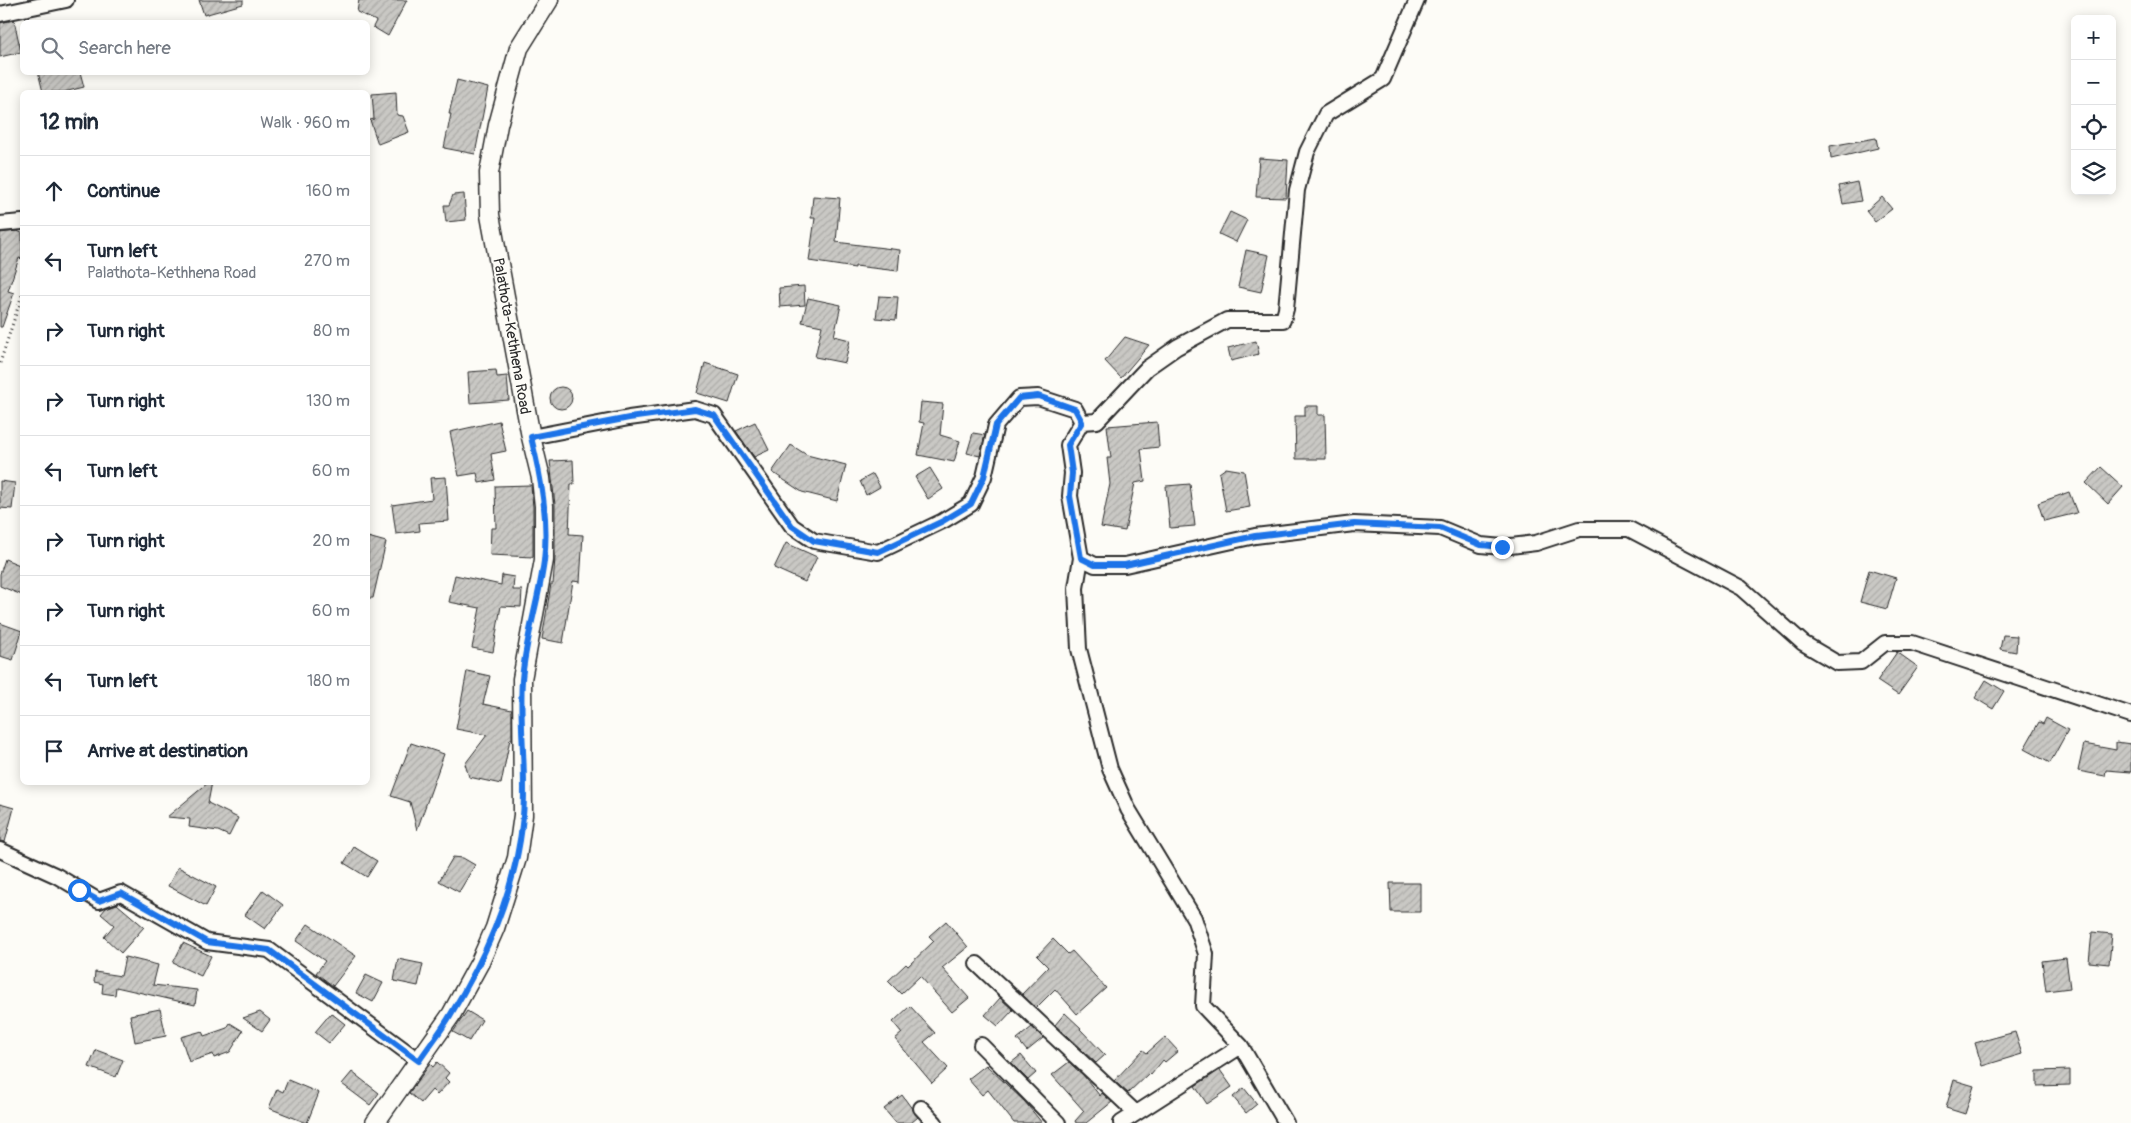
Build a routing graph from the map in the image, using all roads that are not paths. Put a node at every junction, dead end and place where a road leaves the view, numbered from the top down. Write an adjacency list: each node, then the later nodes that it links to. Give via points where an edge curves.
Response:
1 (66, 0): 4 (street)
2 (549, 0): 8 (street, Palathota-Kethhena Road, via 519,48 489,173 490,215)
3 (1417, 0): 7 (street, via 1383,79 1326,114 1307,152 1297,190 1283,320 1227,320 1177,347 1147,368 1097,420)
4 (0, 14)
5 (20, 222): 6 (street)
6 (0, 224)
7 (1082, 422): 8 (street, via 1075,409 1038,396 1019,398 996,425 984,477 971,504 878,552 814,541 792,526 714,415 695,409); 9 (street, via 1068,445 1072,473 1070,496)
8 (531, 437): 15 (street, Palathota-Kethhena Road, via 544,506 544,560 522,679 523,816 516,858 495,928 480,962 451,1015)
9 (1081, 558): 10 (street, via 1095,565 1125,565 1255,536 1354,524 1440,528 1481,545 1502,547 1536,543 1579,529 1629,529 1741,588 1803,643 1837,663 1861,662 1885,643 1912,643); 14 (street, via 1076,588 1079,649 1110,769 1128,809 1194,918 1206,954 1203,1006)
10 (2131, 715)
11 (0, 850): 15 (street, via 57,876 99,901 121,893 207,942 269,950)
12 (977, 964): 17 (street)
13 (981, 1045): 20 (street)
14 (1241, 1046): 17 (street); 22 (street)
15 (419, 1061): 18 (street, Palathota-Kethhena Road)
16 (921, 1108): 19 (street)
17 (1136, 1113): 21 (street)
18 (375, 1123)
19 (935, 1123)
20 (1058, 1123)
21 (1121, 1123)
22 (1286, 1123)

